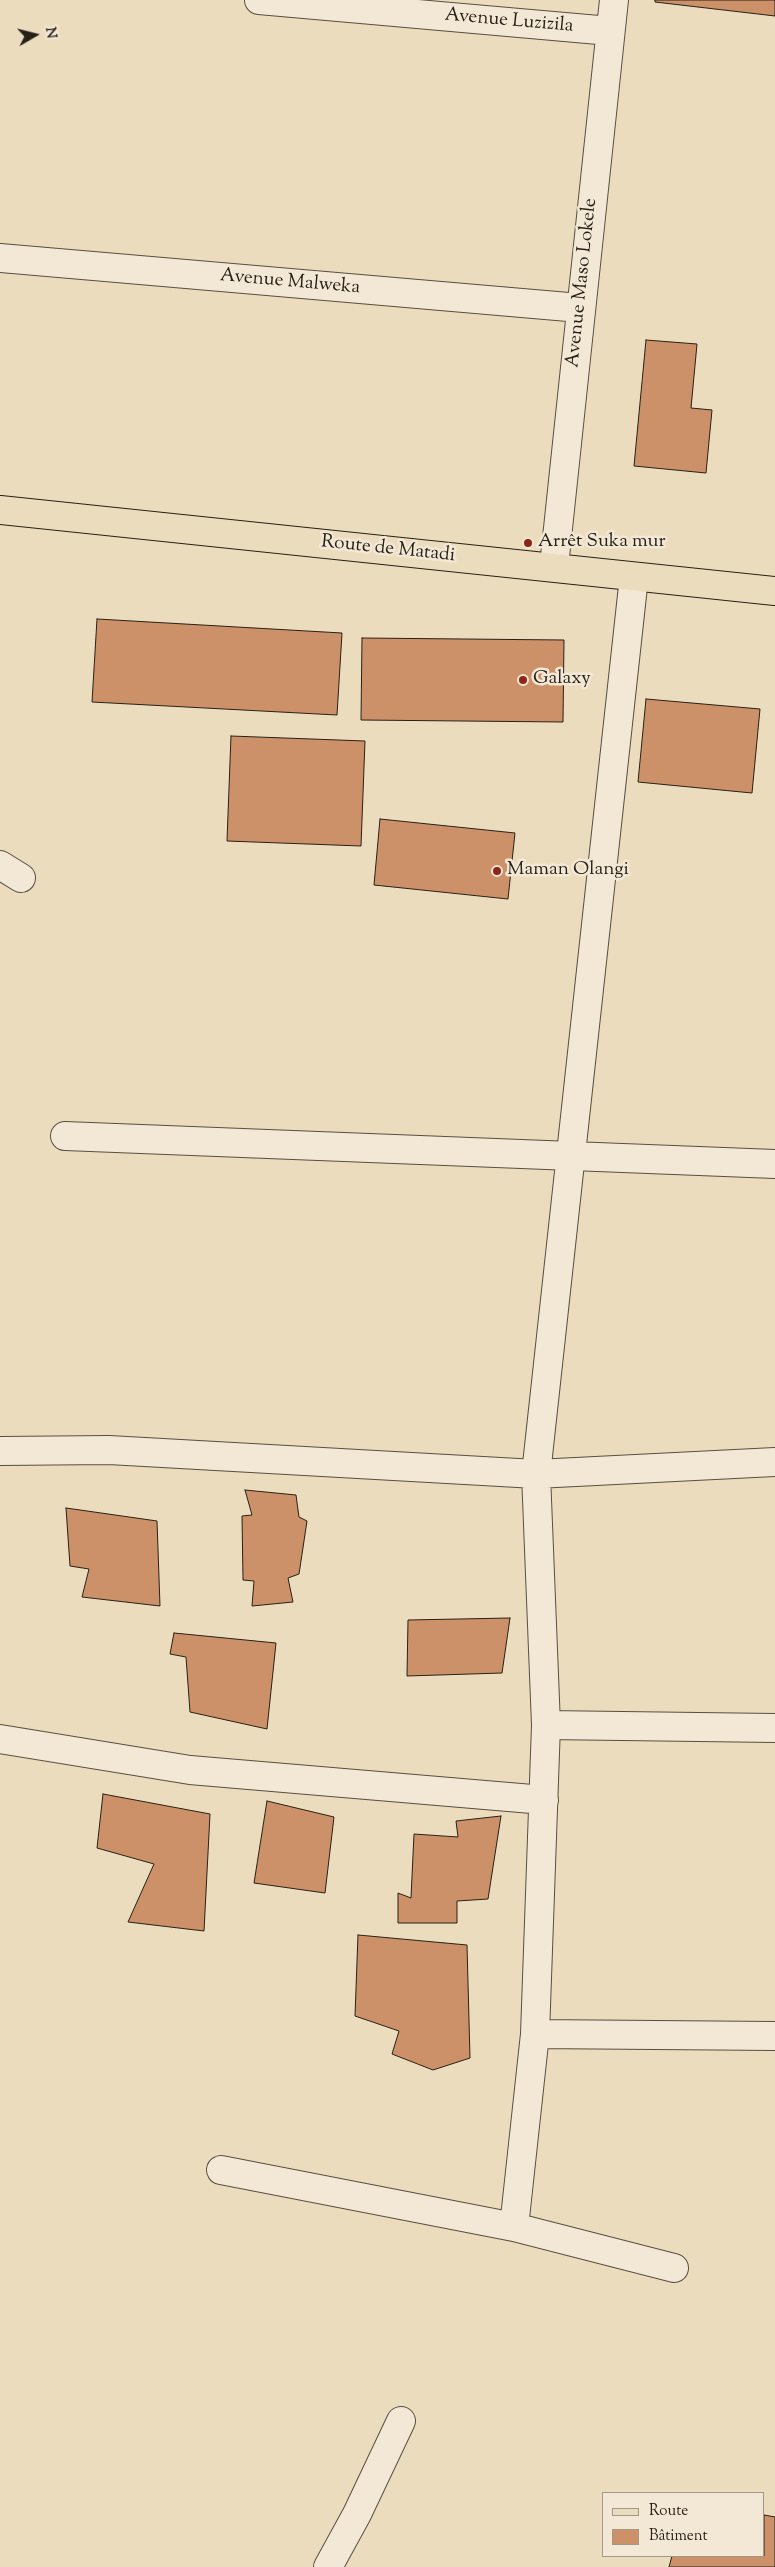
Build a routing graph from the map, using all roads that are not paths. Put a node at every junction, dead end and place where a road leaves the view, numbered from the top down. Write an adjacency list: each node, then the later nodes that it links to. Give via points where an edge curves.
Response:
1 (259, 0): 3 (street, Avenue Luzizila)
2 (614, 0): 3 (street, Avenue Maso Lokele)
3 (610, 32): 5 (street, Avenue Maso Lokele)
4 (0, 258): 5 (street, Avenue Malweka)
5 (580, 308): 7 (street, Avenue Maso Lokele)
6 (0, 510): 7 (main road, Route de Matadi)
7 (554, 566): 8 (main road, Route de Matadi)
8 (634, 576): 9 (main road, Route de Matadi); 11 (street)
9 (775, 591)
10 (65, 1136): 11 (street)
11 (569, 1156): 12 (street); 15 (street)
12 (775, 1164)
13 (0, 1451): 15 (street, via 109,1450)
14 (775, 1462): 15 (street)
15 (536, 1474): 16 (street)
16 (546, 1725): 17 (street); 19 (street)
17 (775, 1728)
18 (0, 1739): 19 (street, via 190,1770)
19 (544, 1800): 20 (street)
20 (535, 2034): 21 (street); 23 (street)
21 (775, 2036)
22 (221, 2170): 23 (street)
23 (514, 2226): 24 (street)
24 (674, 2268)
25 (401, 2421): 26 (street)
26 (328, 2567)

